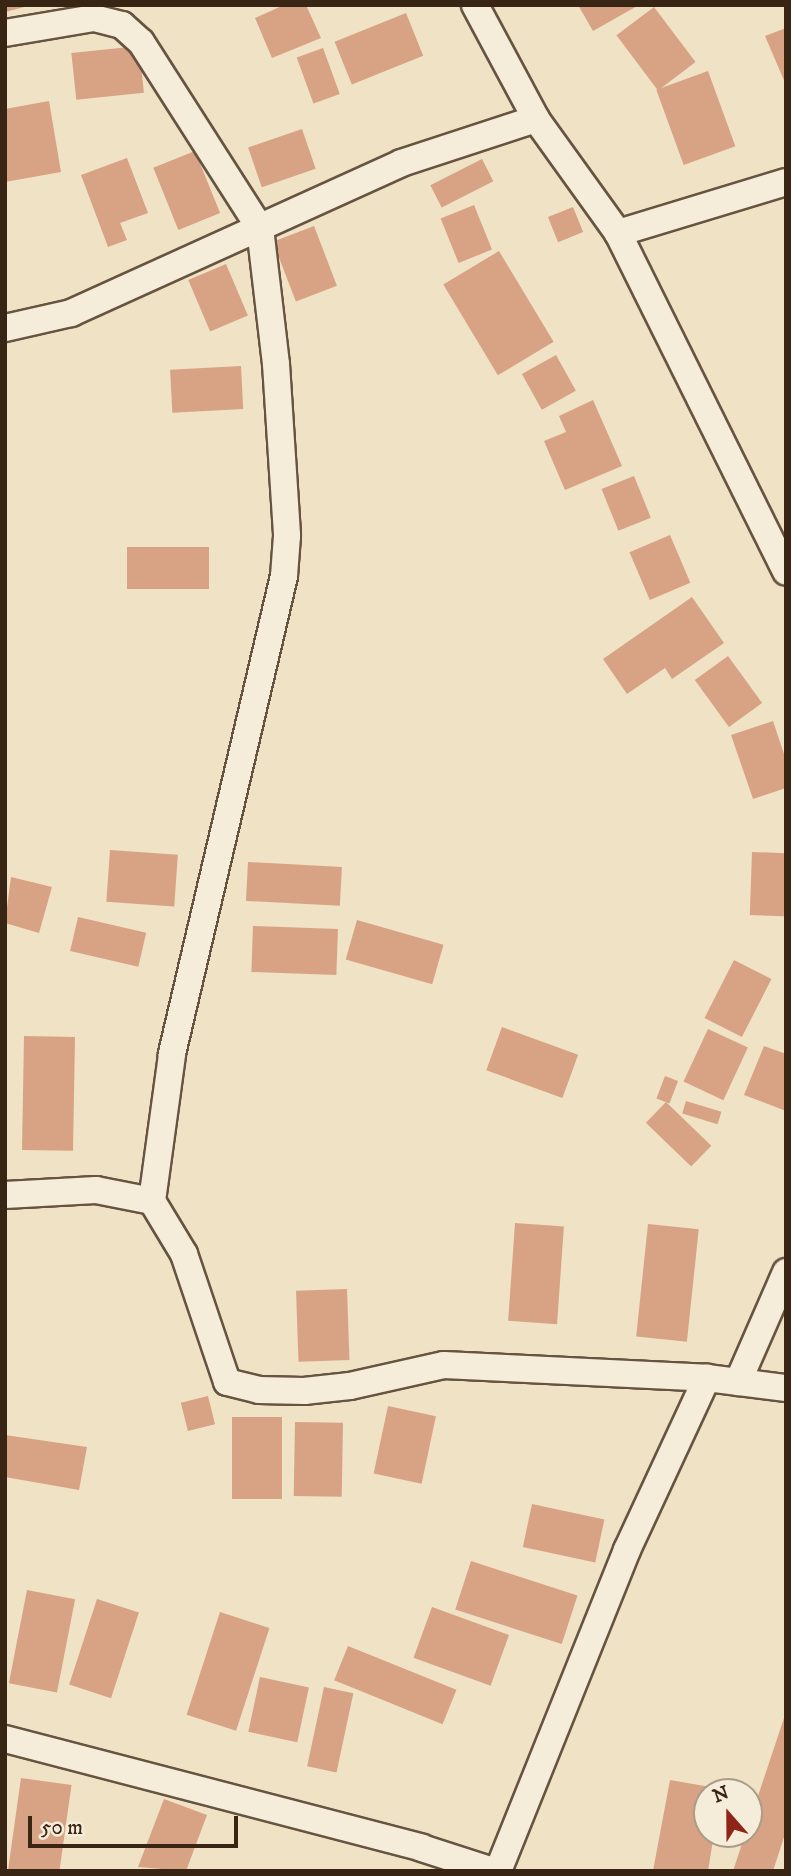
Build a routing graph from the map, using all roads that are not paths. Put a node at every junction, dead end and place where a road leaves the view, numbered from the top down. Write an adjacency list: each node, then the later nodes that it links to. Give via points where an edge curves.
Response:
1 (475, 5): 3 (street)
2 (5, 33): 5 (street, via 94,18 122,25 141,42)
3 (536, 119): 5 (street, via 401,163); 6 (street)
4 (786, 182): 6 (street)
5 (260, 228): 7 (street, via 71,313); 10 (street, via 276,364 287,536 284,576 172,1055)
6 (618, 233): 8 (street)
7 (5, 328)
8 (786, 572)
9 (5, 1195): 10 (street, via 96,1190)
10 (152, 1200): 12 (street, via 184,1254 227,1382 259,1390 304,1391 444,1365)
11 (786, 1272): 13 (street)
12 (708, 1378): 13 (street); 16 (street, via 627,1550)
13 (738, 1382): 14 (street)
14 (786, 1388)
15 (5, 1739): 16 (street)
16 (495, 1871)

